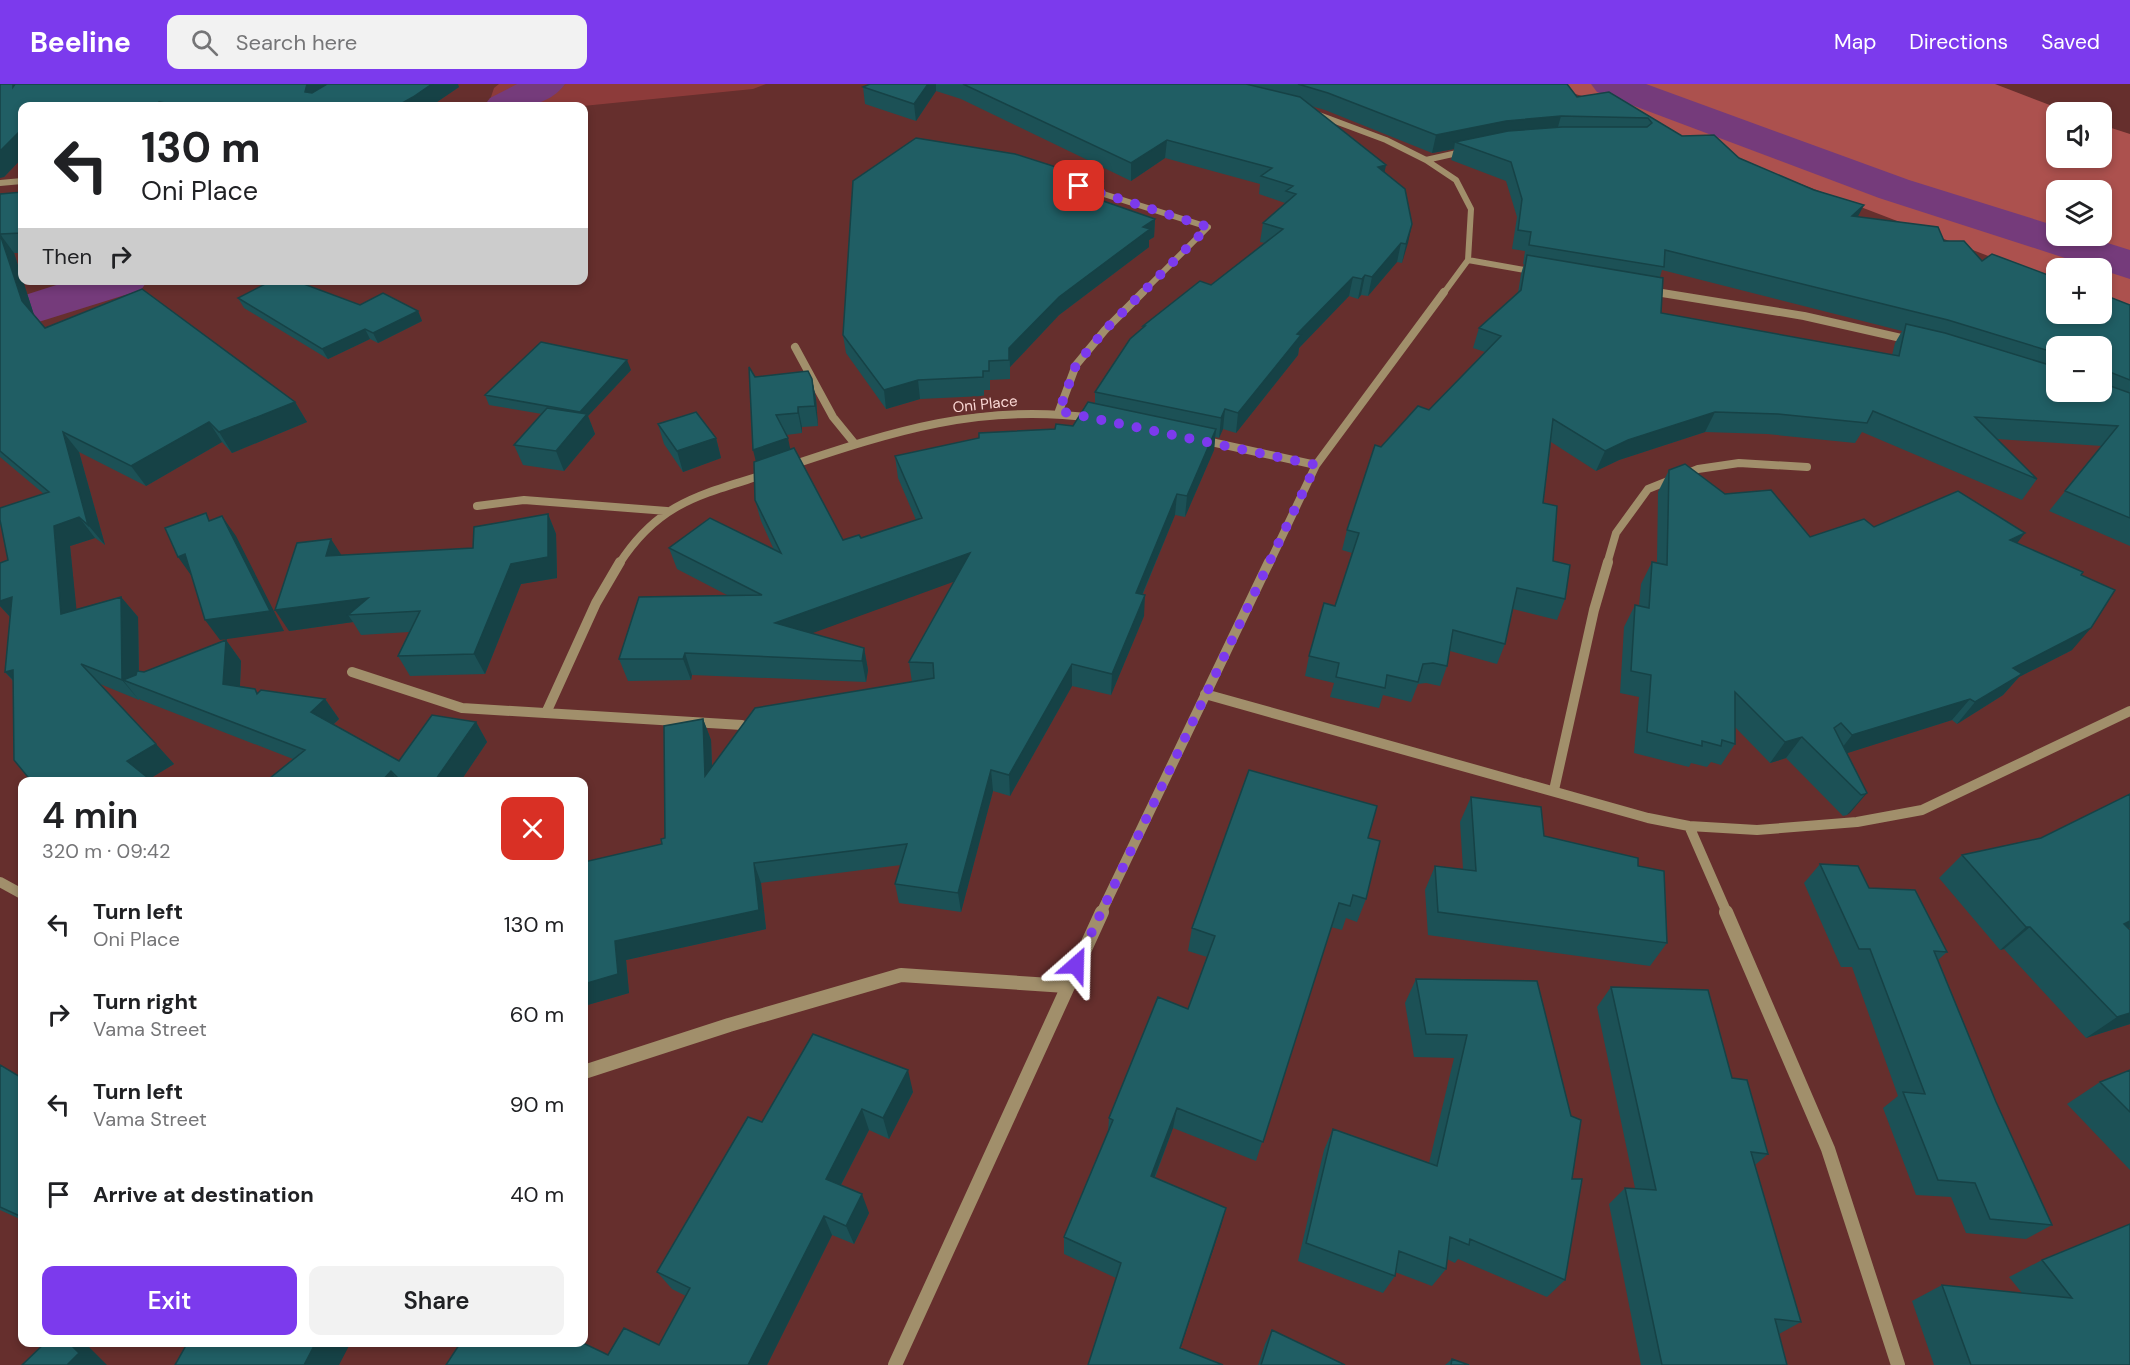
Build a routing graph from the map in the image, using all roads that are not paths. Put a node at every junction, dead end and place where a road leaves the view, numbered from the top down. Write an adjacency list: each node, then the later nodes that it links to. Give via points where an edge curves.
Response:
1 (1301, 110): 3 (street, via 1324,115)
2 (1471, 150): 3 (street)
3 (1426, 160): 7 (street, via 1456,180 1471,209)
4 (18, 181): 5 (street)
5 (0, 183)
6 (1083, 188): 12 (street, via 1208,227 1105,330 1076,365)
7 (1468, 260): 8 (street); 16 (street)
8 (1549, 274)
9 (1642, 290): 10 (street, via 1804,316)
10 (1924, 344)
11 (795, 347): 15 (street, via 833,417)
12 (1059, 411): 13 (street, Oni Place); 15 (street, Oni Place, via 969,417)
13 (1103, 420)
14 (1192, 438): 16 (street)
15 (855, 444): 19 (street, Oni Place, via 686,501)
16 (1316, 465): 21 (street)
17 (1807, 467): 25 (street, via 1739,463 1698,470 1647,489 1616,533 1594,610)
18 (477, 506): 19 (street, via 524,500)
19 (667, 511): 23 (street, Oni Place, via 639,534 623,555)
20 (352, 672): 23 (street, via 462,708)
21 (1205, 694): 25 (street); 29 (street)
22 (2130, 711): 26 (street, via 1922,810 1857,822 1757,830)
23 (546, 713): 24 (street)
24 (742, 725)
25 (1554, 790): 26 (street)
26 (1689, 826): 32 (street, via 1828,1149)
27 (0, 882): 28 (street)
28 (18, 892)
29 (1066, 986): 30 (street, via 902,975); 31 (street)
30 (588, 1071)
31 (896, 1365)
32 (1898, 1365)

